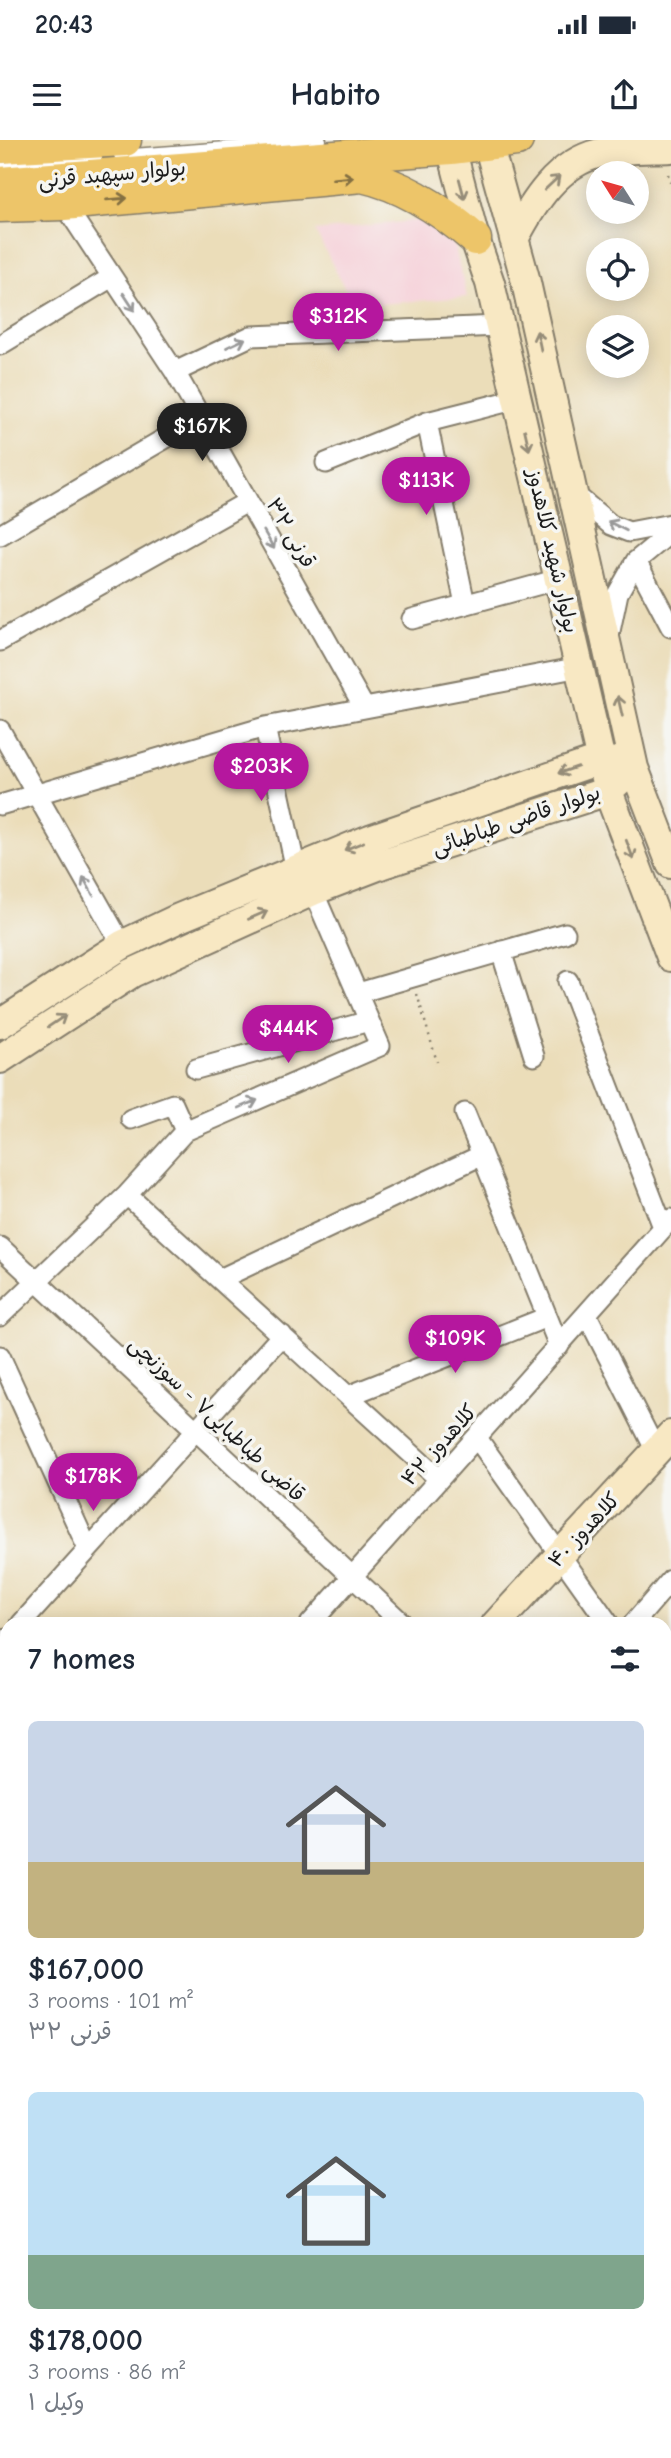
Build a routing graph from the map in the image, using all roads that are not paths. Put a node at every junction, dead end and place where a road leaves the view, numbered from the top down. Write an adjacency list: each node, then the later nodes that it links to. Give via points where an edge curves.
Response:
1 (125, 140): 4 (main road, بولوار سپهبد قرنی)
2 (321, 140): 7 (lane)
3 (478, 142): 8 (main road, بولوار سپهبد قرنی); 11 (main road, بولوار شهید کلاهدوز, one-way to 11); 12 (main road, بولوار شهید کلاهدوز)
4 (51, 143): 5 (main road, بولوار سپهبد قرنی)
5 (0, 147)
6 (670, 161): 12 (main road, one-way to 6, via 547,186 575,163 600,153)
7 (0, 168)
8 (0, 183)
9 (64, 204): 10 (main road); 11 (main road, one-way to 11, via 362,176 379,180 451,218); 13 (street, قرنی ۳۲)
10 (0, 206)
11 (475, 239): 15 (main road, بولوار شهید کلاهدوز)
12 (514, 239): 14 (main road, بولوار شهید کلاهدوز)
13 (112, 277): 17 (street); 18 (street, قرنی ۳۲, one-way to 18)
14 (525, 278): 15 (main road); 23 (main road, بولوار شهید کلاهدوز, one-way to 14)
15 (490, 283): 16 (main road, بولوار شهید کلاهدوز)
16 (500, 326): 18 (street, one-way to 16, via 251,336); 19 (main road, بولوار شهید کلاهدوز)
17 (0, 345)
18 (175, 372): 20 (street, قرنی ۳۲)
19 (518, 399): 21 (street); 29 (main road, بولوار شهید کلاهدوز, one-way to 29)
20 (200, 418): 24 (street, قرنی ۳۲); 27 (street)
21 (427, 422): 22 (street); 30 (street)
22 (326, 463)
23 (572, 492): 25 (street, one-way to 23, via 629,532 611,525); 34 (main road, بولوار شهید کلاهدوز)
24 (247, 502): 33 (street); 36 (street, قرنی ۳۲, one-way to 36)
25 (671, 524)
26 (671, 532): 28 (street)
27 (0, 535)
28 (636, 561): 32 (street); 34 (street, via 618,593)
29 (559, 579): 30 (street); 35 (main road, بولوار شهید کلاهدوز)
30 (465, 604): 31 (street)
31 (412, 619)
32 (671, 627)
33 (0, 641)
34 (606, 647): 40 (main road, بولوار شهید کلاهدوز, one-way to 34)
35 (580, 667): 36 (street); 39 (main road, بولوار شهید کلاهدوز)
36 (364, 708): 37 (street)
37 (265, 727): 42 (street); 46 (street)
38 (0, 730): 42 (street)
39 (602, 759): 40 (main road, بولوار قاضی طباطبائی); 41 (main road, بولوار شهید کلاهدوز); 46 (main road, بولوار قاضی طباطبائی, one-way to 46, via 370,839)
40 (634, 768): 41 (main road, بولوار قاضی طباطبائی); 44 (main road, بولوار شهید کلاهدوز)
41 (608, 791): 46 (main road, بولوار قاضی طباطبائی, via 383,864); 50 (main road, بولوار شهید کلاهدوز, one-way to 50)
42 (36, 793): 43 (street); 48 (street, one-way to 42)
43 (0, 805)
44 (664, 824): 45 (main road, بولوار شهید کلاهدوز)
45 (671, 864)
46 (304, 880): 48 (main road, بولوار قاضی طباطبائی, via 179,918); 52 (street); 56 (main road, بولوار قاضی طباطبائی, one-way to 46, via 132,974)
47 (565, 933): 49 (street)
48 (121, 945): 54 (main road, بولوار قاضی طباطبائی)
49 (501, 951): 52 (street); 55 (street)
50 (671, 957)
51 (568, 981): 63 (street)
52 (358, 993): 53 (street)
53 (369, 1021): 57 (street); 60 (street, one-way to 53, via 380,1046)
54 (0, 1024)
55 (534, 1055)
56 (0, 1059)
57 (196, 1069)
58 (465, 1114): 61 (street)
59 (131, 1119): 60 (street, via 173,1104)
60 (185, 1131): 62 (street)
61 (482, 1155): 65 (street); 69 (street)
62 (127, 1195): 65 (street); 66 (street)
63 (667, 1223): 67 (street, کلاهدوز ۴۲)
64 (0, 1247): 66 (street, قاضی طباطبایی۷ - سوزنچی)
65 (220, 1279): 70 (street)
66 (37, 1282): 68 (street); 74 (street, قاضی طباطبایی۷ - سوزنچی)
67 (587, 1315): 71 (street, کلاهدوز ۴۲); 76 (street)
68 (0, 1316)
69 (547, 1317): 71 (street); 73 (street)
70 (282, 1335): 73 (street); 74 (street)
71 (559, 1346): 75 (street, کلاهدوز ۴۲)
72 (0, 1356): 78 (street)
73 (348, 1396): 77 (street)
74 (196, 1430): 78 (street); 80 (street, قاضی طباطبایی۷ - سوزنچی)
75 (477, 1438): 77 (street, کلاهدوز ۴۲); 79 (street)
76 (664, 1443): 79 (main road, کلاهدوز ۴۰)
77 (439, 1479): 80 (street, کلاهدوز ۴۲)
78 (88, 1549): 82 (street)
79 (560, 1555): 85 (main road, کلاهدوز ۴۰); 86 (street)
80 (353, 1577): 83 (street, کلاهدوز ۴۲); 84 (street, قاضی طباطبایی۷ - سوزنچی)
81 (671, 1580): 87 (street)
82 (26, 1617)
83 (316, 1617)
84 (396, 1617)
85 (502, 1617)
86 (604, 1617)
87 (639, 1617)

